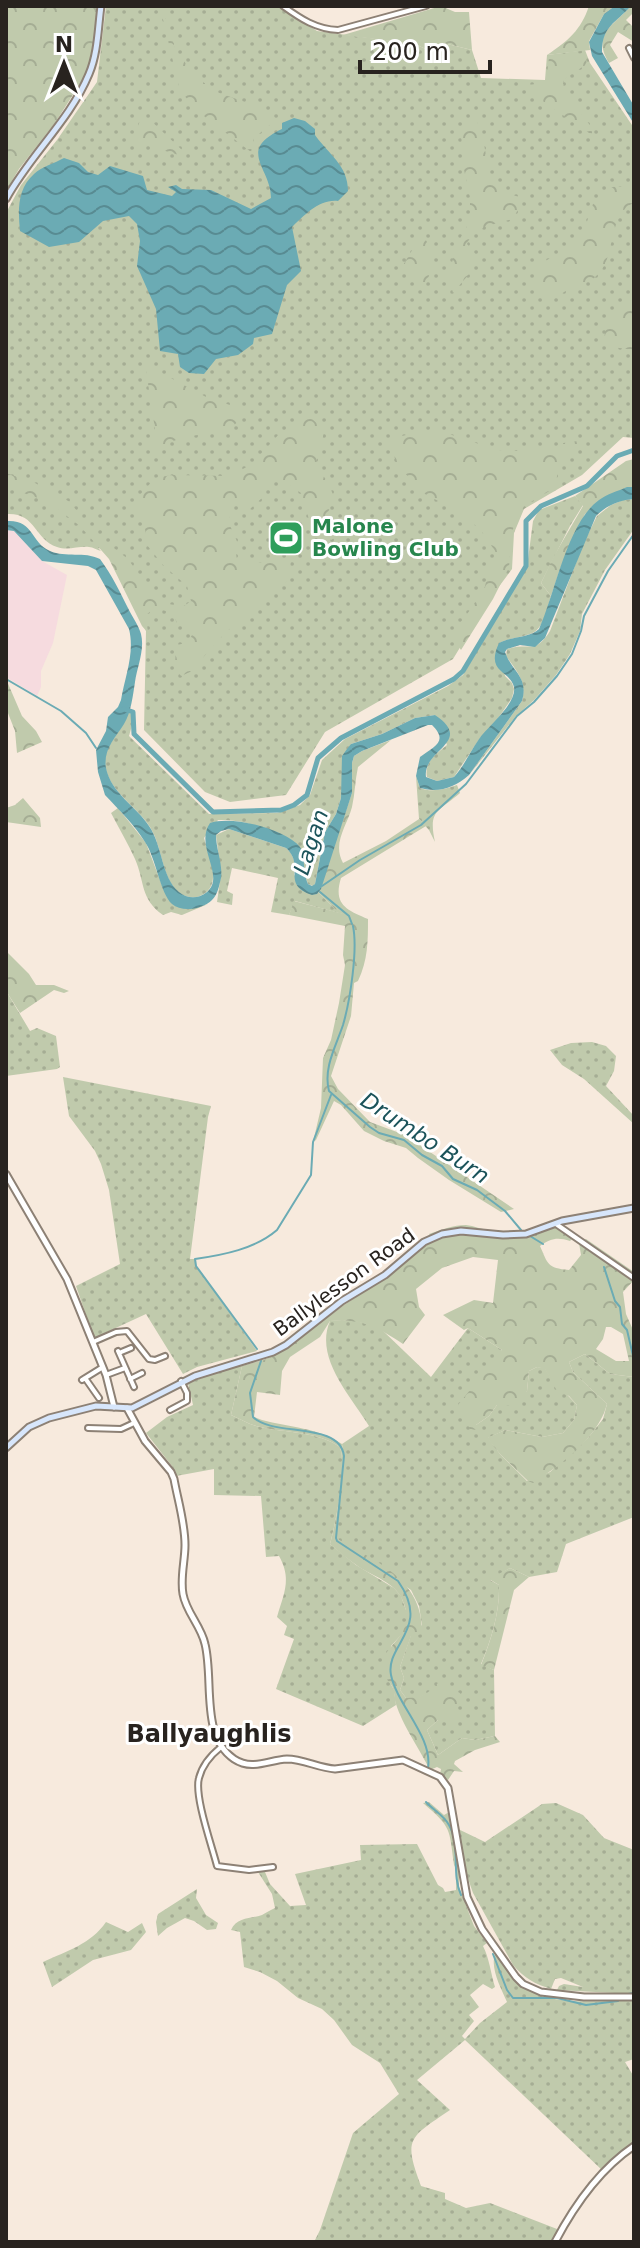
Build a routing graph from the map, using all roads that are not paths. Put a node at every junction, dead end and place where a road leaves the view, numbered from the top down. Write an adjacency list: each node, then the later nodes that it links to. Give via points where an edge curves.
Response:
1 (101, 6): 6 (main road, via 85,83)
2 (283, 6): 3 (street, via 307,23 338,30)
3 (426, 6)
4 (629, 48): 5 (street)
5 (634, 58)
6 (6, 199)
7 (6, 1174): 11 (street, via 62,1270)
8 (634, 1208): 9 (main road, Ballylesson Road)
9 (554, 1223): 10 (street); 19 (main road, Ballylesson Road, via 516,1235 461,1231 433,1237 286,1345)
10 (634, 1278)
11 (93, 1342): 13 (street, via 127,1331 149,1359); 14 (street)
12 (131, 1348): 15 (street, via 118,1352)
13 (165, 1356)
14 (103, 1367): 17 (street); 21 (street, via 83,1379)
15 (125, 1368): 17 (street); 18 (street)
16 (142, 1373): 18 (street)
17 (106, 1375): 22 (street)
18 (130, 1379): 20 (street)
19 (181, 1381): 23 (main road, Ballylesson Road); 24 (street, via 187,1401)
20 (134, 1387)
21 (99, 1398)
22 (114, 1407): 23 (main road); 27 (main road, via 39,1422)
23 (127, 1408): 25 (street)
24 (170, 1410)
25 (134, 1423): 26 (street, via 121,1429); 28 (street, via 174,1479 185,1543 182,1592 205,1643 213,1724)
26 (88, 1428)
27 (6, 1448)
28 (221, 1747): 29 (street, via 198,1780 217,1866); 30 (street, via 250,1765 290,1759 335,1769 403,1760 440,1777 448,1788 467,1897 516,1977 541,1992)
29 (273, 1867)
30 (634, 1997)
31 (634, 2146): 32 (street, via 583,2196)
32 (555, 2242)

